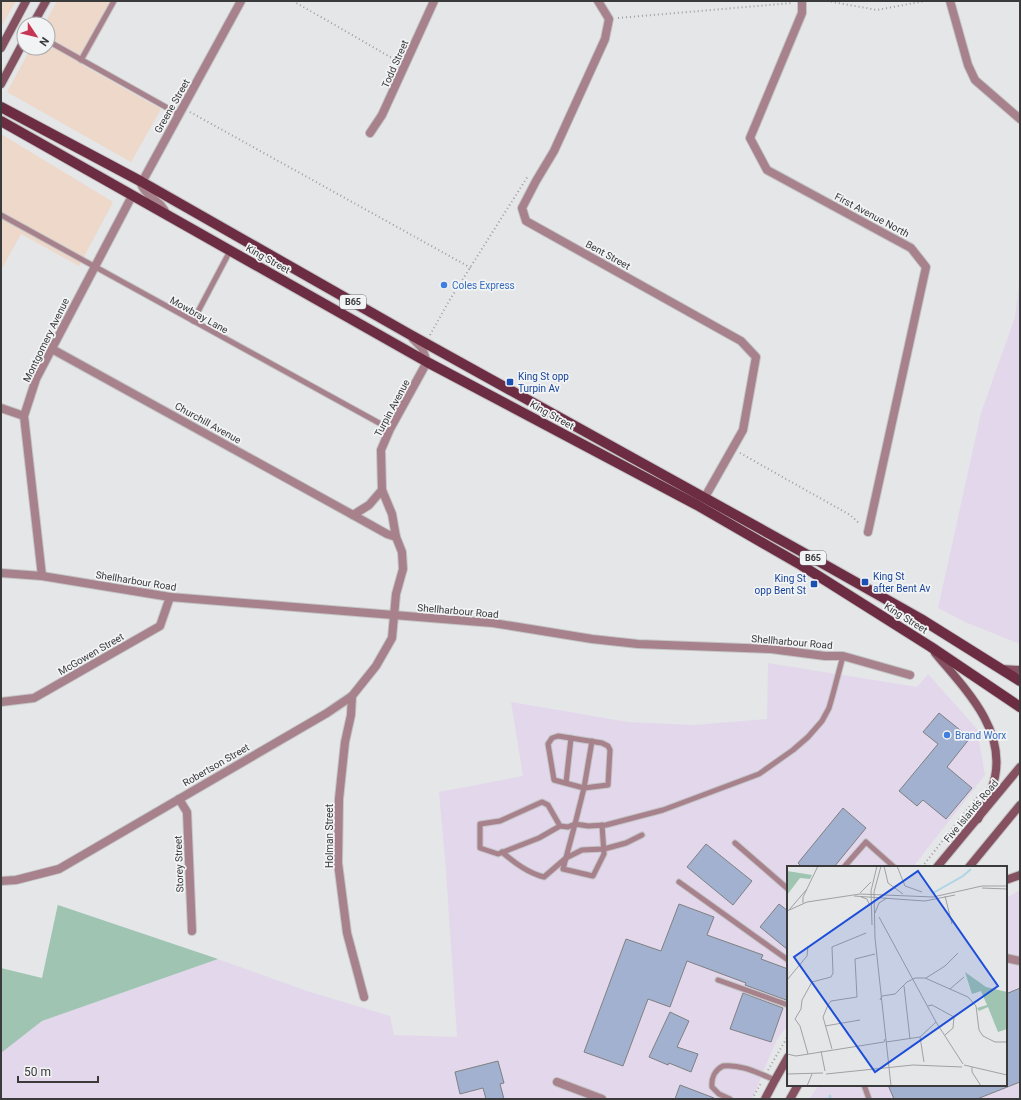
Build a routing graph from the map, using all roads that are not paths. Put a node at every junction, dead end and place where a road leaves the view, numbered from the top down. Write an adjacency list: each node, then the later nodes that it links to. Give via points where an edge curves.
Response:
1 (26, 1): 11 (main road)
2 (46, 1): 9 (main road)
3 (114, 1): 13 (lane)
4 (241, 1): 16 (street, Greene Street)
5 (434, 1): 19 (street, Todd Street, via 382,115)
6 (598, 1): 34 (street, Bent Street, via 608,19 605,39 554,151 522,208 526,221 741,341 756,357 743,430)
7 (950, 1): 17 (street, via 968,65 975,80)
8 (802, 2): 36 (street, First Avenue North, via 802,13 750,138 767,170 911,248 926,267)
9 (38, 16)
10 (56, 46): 13 (lane)
11 (1, 48)
12 (16, 55): 14 (main road)
13 (81, 60): 16 (lane)
14 (1, 84)
15 (1, 107): 20 (main road, King Street / B65)
16 (181, 112): 20 (street, Greene Street)
17 (1020, 119)
18 (1, 121): 21 (main road, King Street / B65)
19 (370, 133)
20 (142, 182): 23 (street, via 144,190 165,209); 27 (main road, King Street / B65)
21 (132, 196): 23 (main road, King Street / B65); 25 (street, Montgomery Avenue)
22 (1, 215): 25 (lane, Mowbray Lane)
23 (167, 216): 24 (main road, King Street / B65)
24 (230, 251): 26 (lane); 29 (main road, King Street / B65)
25 (94, 267): 26 (lane, Mowbray Lane); 28 (street, Montgomery Avenue)
26 (193, 321): 32 (lane, Mowbray Lane)
27 (409, 334): 29 (street, via 422,348); 34 (main road, King Street / B65)
28 (52, 349): 31 (street, Montgomery Avenue, via 36,379); 35 (street, Churchill Avenue)
29 (427, 362): 32 (street, Turpin Avenue); 42 (main road, King Street / B65, via 704,509 801,565)
30 (1, 408): 31 (street)
31 (24, 416): 39 (street, Montgomery Avenue)
32 (390, 429): 33 (street, Turpin Avenue, via 381,450)
33 (382, 490): 35 (street, via 369,505); 37 (street, Turpin Avenue, via 392,514)
34 (705, 497): 44 (main road, King Street / B65, via 921,619)
35 (353, 516): 37 (street, Churchill Avenue)
36 (868, 532)
37 (396, 537): 41 (street, Turpin Avenue, via 402,552 403,569 396,594)
38 (1, 574): 39 (street, Shellharbour Road)
39 (42, 576): 40 (street, Shellharbour Road)
40 (170, 597): 41 (street, Shellharbour Road); 49 (street, McGowen Street, via 160,626 34,698)
41 (395, 615): 43 (street, Shellharbour Road, via 493,623 638,644 770,648); 48 (street, Robertson Street, via 392,638 376,666)
42 (931, 647): 50 (main road, King Street / B65); 58 (main road, via 975,701 994,743 997,759 995,778)
43 (843, 656): 46 (street, Shellharbour Road); 60 (lane, via 829,708 822,721 777,762 759,774 664,810)
44 (1002, 669): 45 (main road); 47 (main road, King Street / B65)
45 (1020, 670)
46 (910, 675)
47 (1020, 681)
48 (352, 696): 56 (street, Robertson Street); 81 (street, Holman Street, via 339,800 338,863 348,933)
49 (1, 702)
50 (1020, 707)
51 (571, 738): 52 (lane); 54 (lane); 54 (lane, via 558,736 552,738 548,744 554,780)
52 (592, 741): 55 (lane); 55 (lane, via 602,743 610,750 608,785)
53 (1020, 768): 58 (main road, Five Islands Road)
54 (566, 783): 55 (lane)
55 (584, 788): 59 (lane)
56 (179, 798): 73 (street, Robertson Street, via 59,869 16,880); 76 (street, Storey Street, via 187,812)
57 (1020, 805): 70 (main road)
58 (978, 819): 69 (main road, Five Islands Road)
59 (575, 824): 60 (lane); 61 (lane, via 568,827); 66 (lane)
60 (602, 825): 64 (lane)
61 (560, 826): 65 (lane, via 539,838); 65 (lane, via 548,805 542,802 500,821 480,824 480,848 498,854)
62 (642, 835): 64 (lane)
63 (735, 843): 75 (lane)
64 (604, 849): 66 (lane, via 582,850); 66 (lane, via 604,854 592,876 563,869)
65 (502, 852): 66 (lane, via 524,869 544,876)
66 (566, 858)
67 (845, 866): 68 (lane, via 866,842)
68 (893, 866)
69 (938, 866)
70 (970, 866)
71 (1020, 875): 72 (main road)
72 (1007, 880)
73 (1, 881)
74 (679, 882): 78 (lane)
75 (787, 888)
76 (192, 931)
77 (1007, 958): 79 (street)
78 (787, 959)
79 (1020, 960)
80 (718, 980): 82 (lane)
81 (364, 998)
82 (787, 1004)
83 (787, 1059): 84 (main road)
84 (774, 1080): 89 (lane, via 737,1066 728,1065 720,1068 715,1073 712,1087); 90 (main road)
85 (557, 1082): 88 (street)
86 (797, 1086): 91 (main road)
87 (864, 1086): 92 (lane)
88 (602, 1099)
89 (730, 1099)
90 (765, 1099)
91 (790, 1099)
92 (869, 1099)

